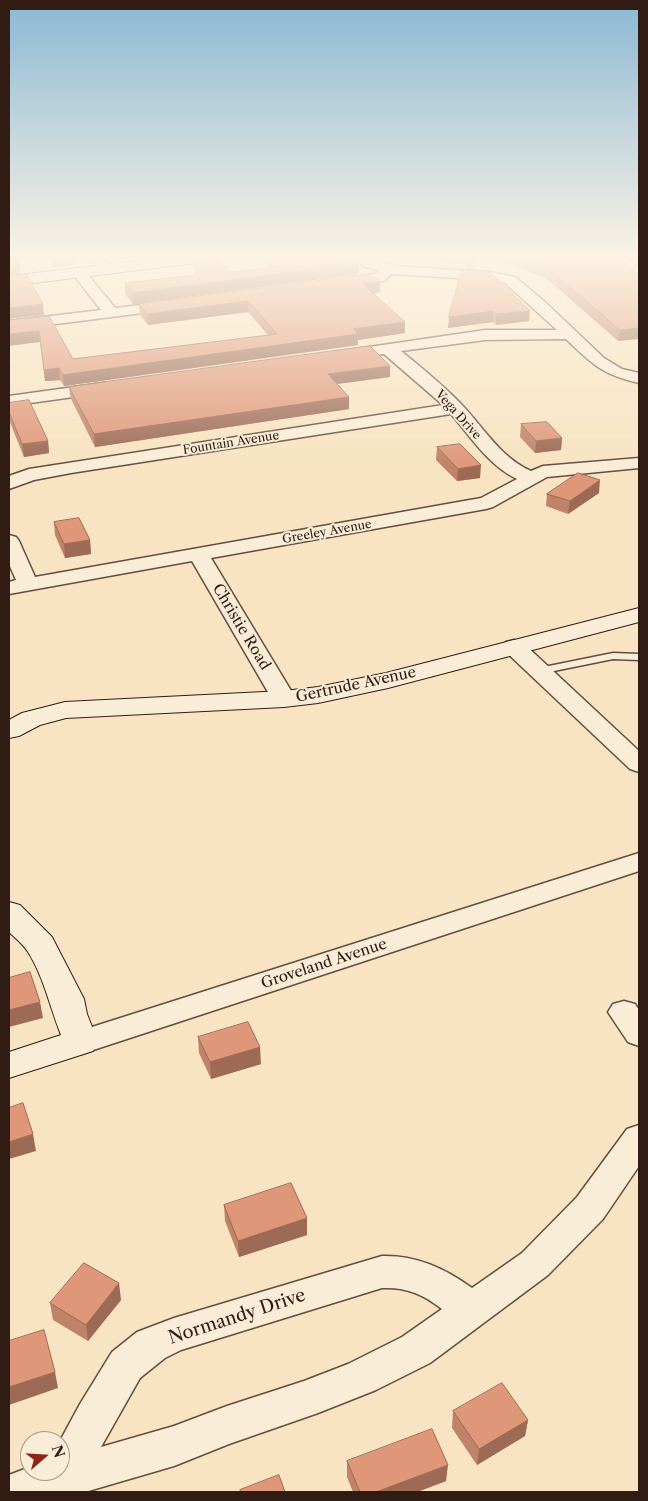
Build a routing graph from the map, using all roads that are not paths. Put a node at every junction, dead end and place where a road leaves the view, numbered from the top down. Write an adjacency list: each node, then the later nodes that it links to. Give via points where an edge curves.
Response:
1 (564, 328): 2 (street)
2 (571, 334): 3 (street, via 484,335); 5 (street, via 598,361 616,372)
3 (388, 348): 4 (street); 8 (street, Vega Drive)
4 (329, 356)
5 (639, 378)
6 (116, 386): 7 (street)
7 (9, 401)
8 (454, 408): 10 (street, Vega Drive, via 501,462); 11 (street, Fountain Avenue, via 71,467 29,475)
9 (639, 463): 10 (street, Greeley Avenue, via 543,472)
10 (530, 478): 13 (street, Greeley Avenue, via 486,503)
11 (9, 483)
12 (9, 540): 14 (street)
13 (199, 555): 14 (street, Greeley Avenue); 19 (street, Christie Road)
14 (18, 586)
15 (639, 615): 16 (street, Gertrude Avenue)
16 (514, 647): 18 (street); 19 (street, Gertrude Avenue, via 357,688)
17 (639, 657): 18 (lane, via 612,656)
18 (539, 670): 21 (street)
19 (284, 699): 20 (street, Gertrude Avenue, via 65,710 31,719)
20 (9, 730)
21 (639, 764)
22 (639, 862): 24 (street, Groveland Avenue)
23 (9, 913): 24 (street, via 41,945 67,999)
24 (81, 1042): 25 (street, Groveland Avenue)
25 (9, 1066)
26 (639, 1139): 27 (street, via 572,1229 536,1264)
27 (470, 1310): 28 (street, Normandy Drive, via 434,1283 410,1272 395,1270 174,1335 151,1345 126,1366); 29 (street, via 416,1350 362,1377 174,1446)
28 (70, 1464)
29 (70, 1476)
30 (53, 1481): 31 (street)
31 (18, 1492)

